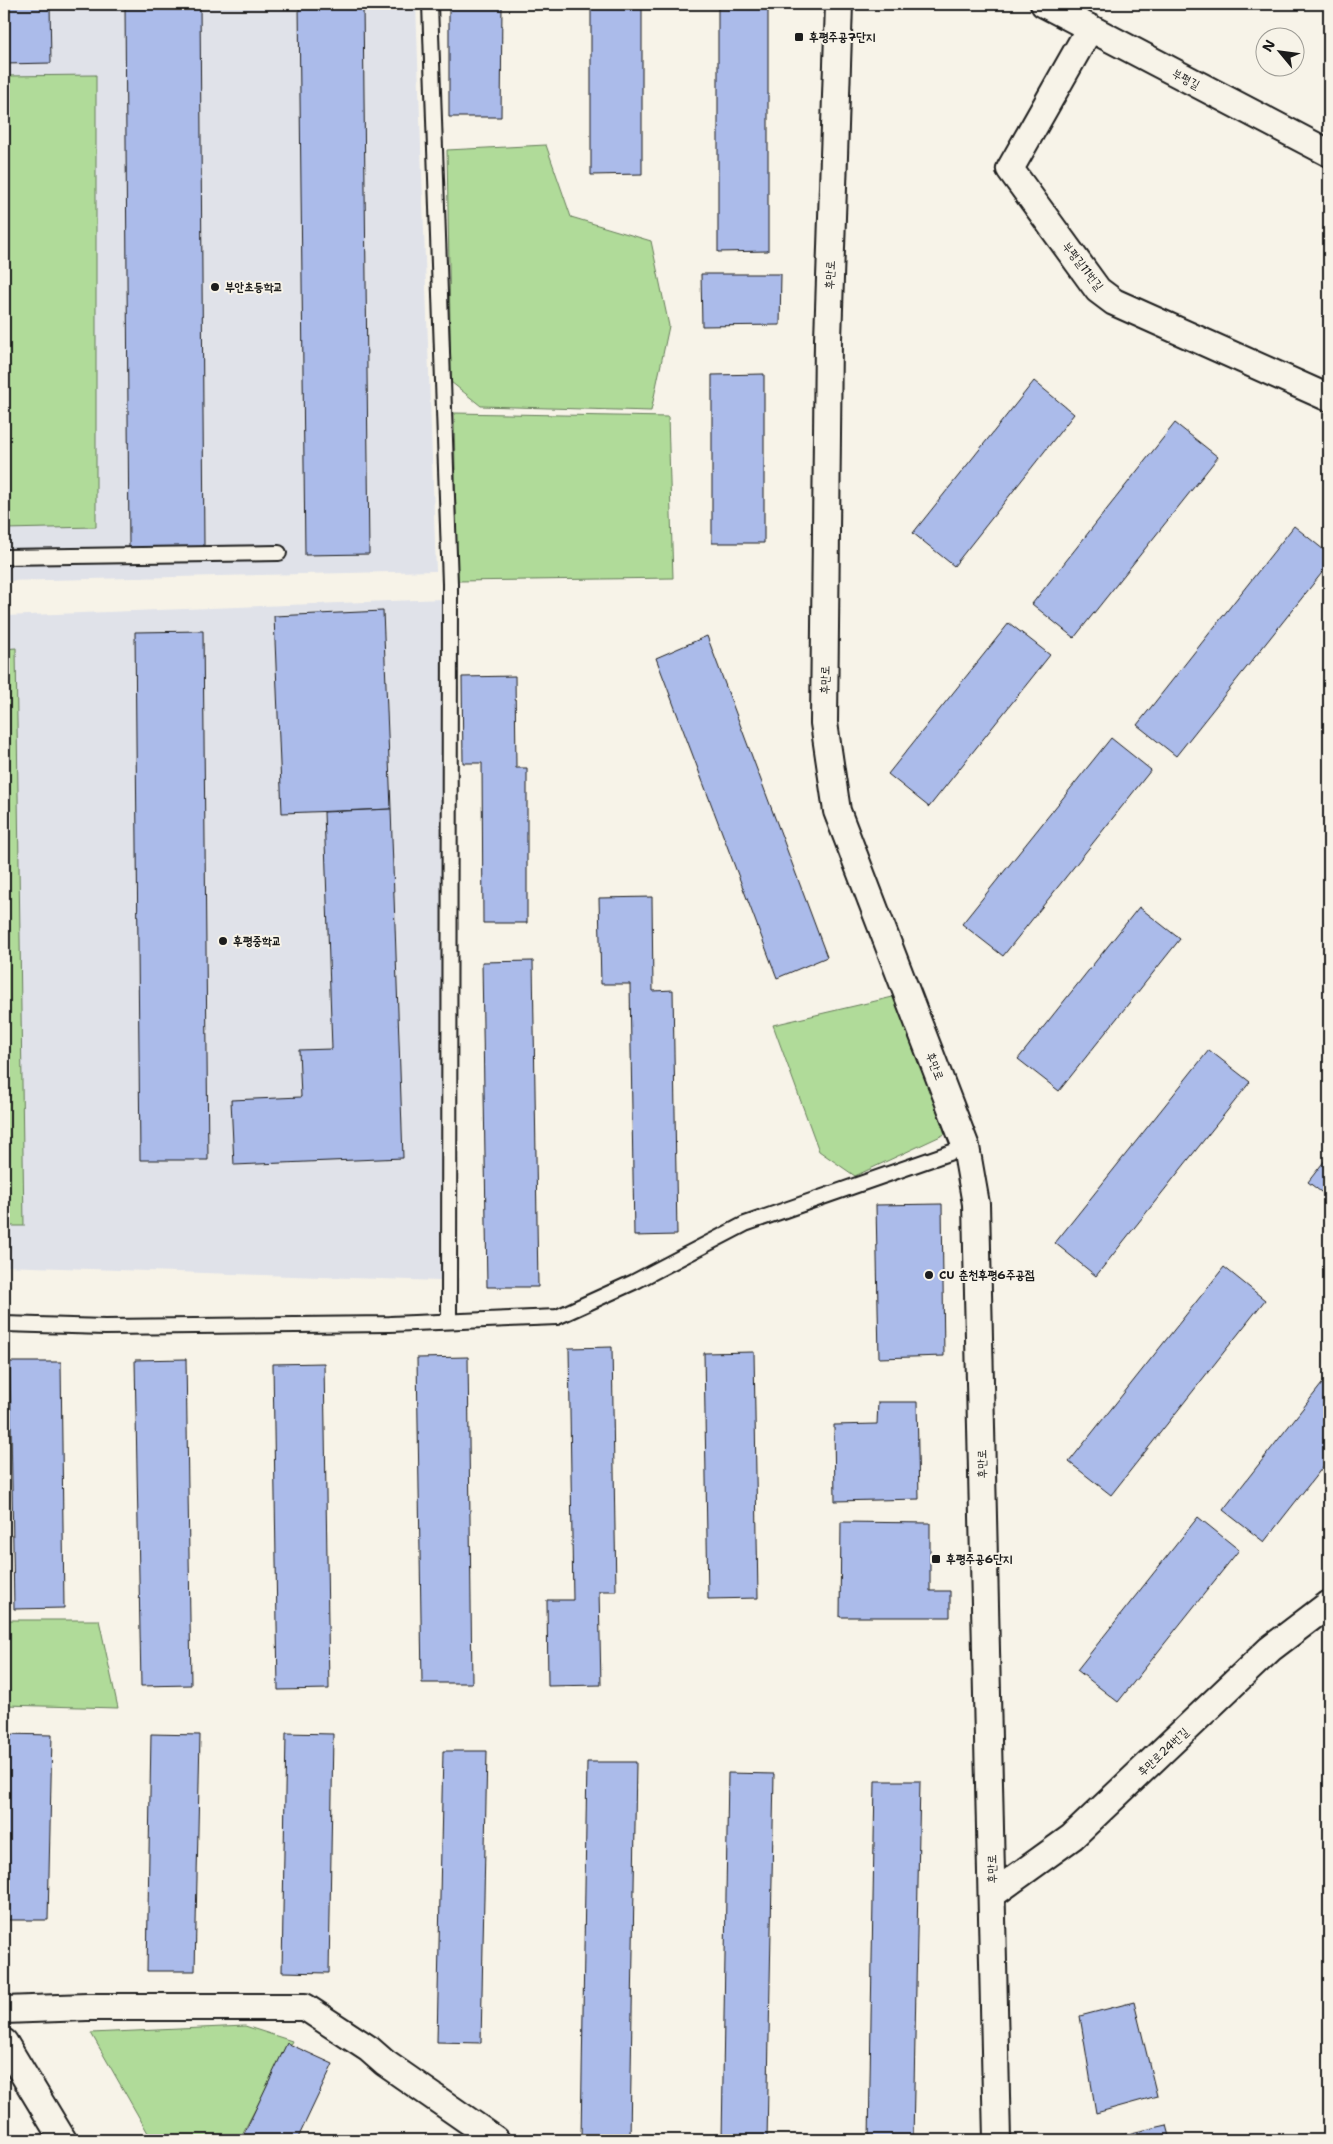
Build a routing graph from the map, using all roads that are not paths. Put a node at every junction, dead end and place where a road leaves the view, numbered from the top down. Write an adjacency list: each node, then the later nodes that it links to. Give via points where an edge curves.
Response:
1 (430, 4): 10 (lane, via 450,584)
2 (839, 4): 9 (street, 후만로, via 828,339 824,723 837,811)
3 (1044, 4): 4 (street, 부평길)
4 (1090, 28): 5 (street, 부평길); 6 (street, 부평길11번길, via 1010,170 1098,290 1114,302)
5 (1329, 154)
6 (1329, 398)
7 (279, 553): 8 (lane)
8 (4, 557)
9 (966, 1146): 10 (lane, via 745,1224 634,1282 557,1317); 13 (street, 후만로, via 976,1204)
10 (448, 1320): 11 (lane, via 390,1324 124,1327)
11 (4, 1324)
12 (1329, 1604): 13 (street, 후만로24번길, via 1270,1649 1072,1837)
13 (993, 1894): 18 (street, 후만로)
14 (4, 2010): 17 (street, via 305,2007)
15 (4, 2042): 16 (street)
16 (63, 2140)
17 (496, 2140)
18 (997, 2140)

